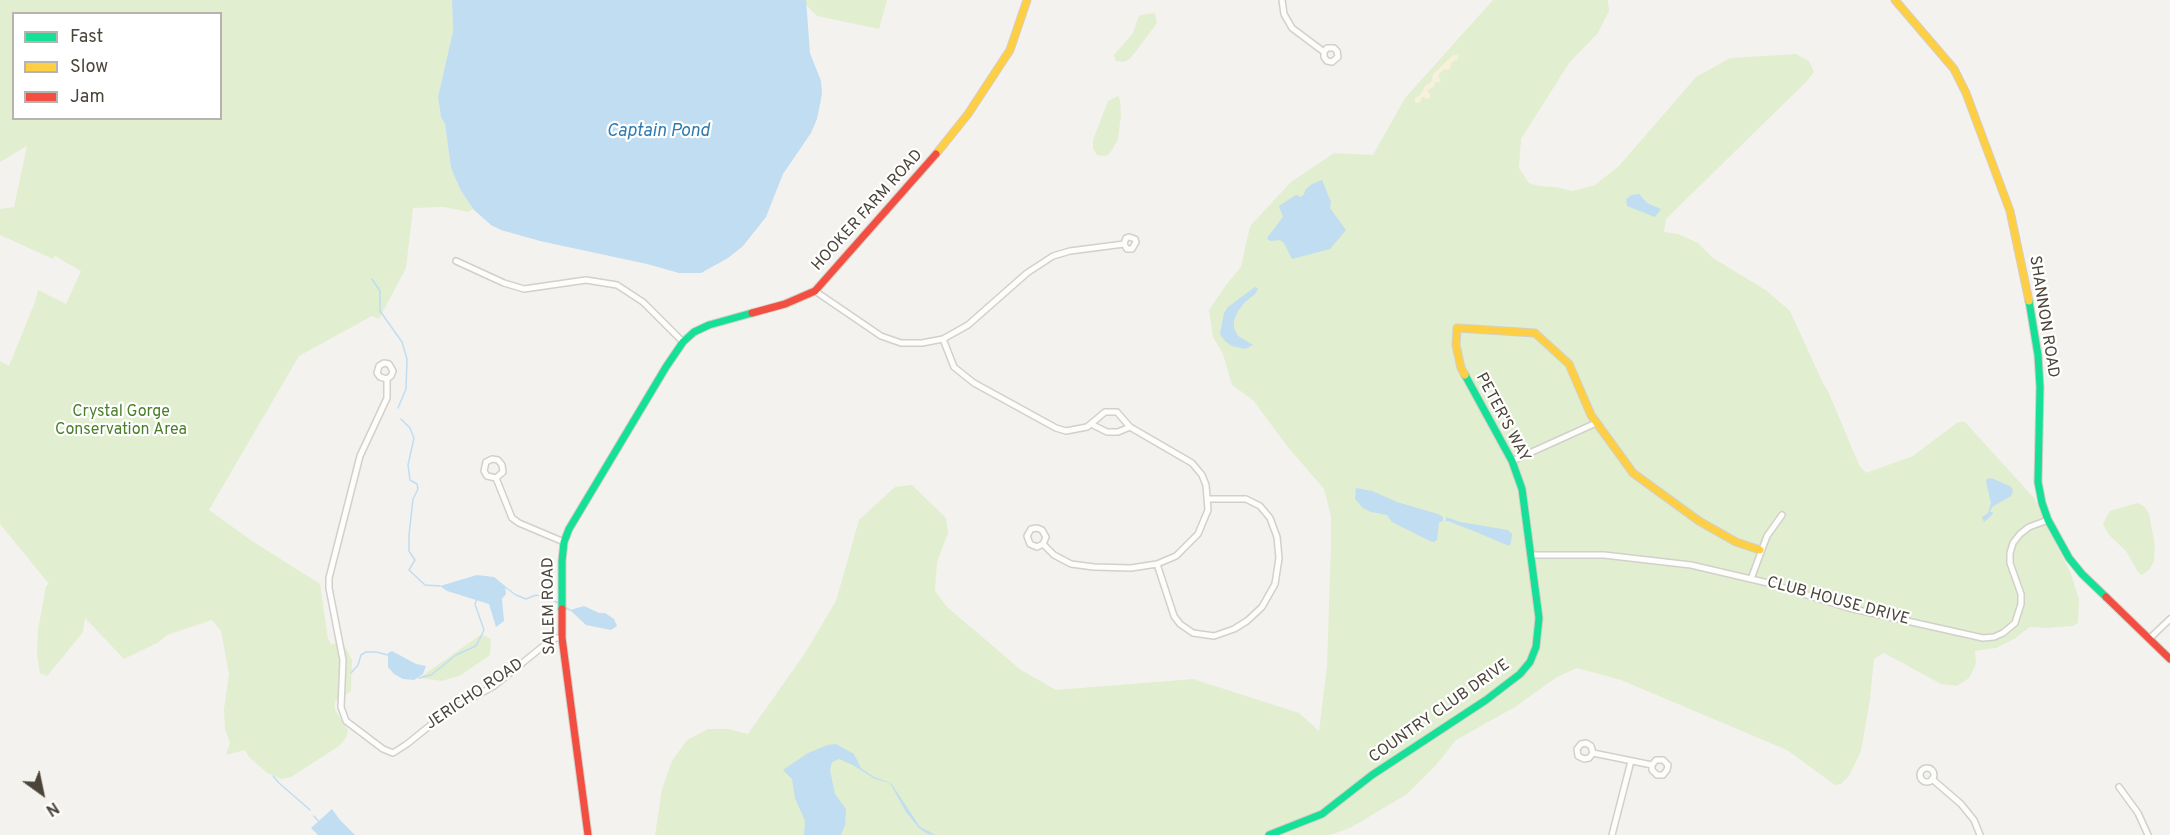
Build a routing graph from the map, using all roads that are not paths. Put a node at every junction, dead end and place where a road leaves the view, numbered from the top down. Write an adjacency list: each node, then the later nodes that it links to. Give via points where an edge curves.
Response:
1 (1027, 0): 7 (street, HOOKER FARM ROAD, via 1010,50 968,114)
2 (1282, 0): 4 (street, via 1292,27)
3 (1895, 0): 19 (street, SHANNON ROAD, via 1954,69 2010,211 2038,355 2038,482)
4 (1324, 52)
5 (1124, 244): 8 (street, via 1063,253 1044,260 968,325)
6 (456, 261): 9 (street, via 514,287 535,288 586,280 617,285 643,302)
7 (815, 291): 8 (street, via 890,340 911,343); 9 (street, HOOKER FARM ROAD, via 785,304 709,325)
8 (943, 339): 13 (street, via 954,367 974,383 1061,430 1077,430)
9 (682, 342): 10 (street, HOOKER FARM ROAD)
10 (666, 367): 20 (street, SALEM ROAD)
11 (387, 379): 27 (street, JERICHO ROAD, via 388,393 360,456 331,570 329,588 343,660 344,717 393,753 448,711 494,686 547,643)
12 (1596, 423): 15 (street); 15 (street, PETER'S WAY, via 1569,364 1535,333 1457,328 1458,357 1465,379); 22 (street, via 1639,478 1699,521 1736,542)
13 (1091, 424): 14 (street, via 1107,432); 14 (street, via 1113,410)
14 (1130, 427): 17 (street, via 1192,463 1204,480)
15 (1512, 461): 23 (street, PETER'S WAY, via 1524,500)
16 (496, 478): 20 (street, via 514,520)
17 (1208, 499): 24 (street, via 1207,515 1198,534 1176,556); 24 (street, via 1251,501 1275,527 1278,568 1275,584 1262,606 1234,629 1214,636 1193,633 1174,616)
18 (1782, 515): 22 (street)
19 (2048, 520): 25 (street, CLUB HOUSE DRIVE, via 2029,527 2013,543 2010,563 2021,604 2014,623 1994,637 1972,636 1849,608); 28 (street, SHANNON ROAD, via 2075,567)
20 (564, 542): 27 (street, SALEM ROAD)
21 (1042, 544): 24 (street, via 1054,555 1078,566 1142,568)
22 (1760, 550): 25 (street)
23 (1531, 555): 25 (street, CLUB HOUSE DRIVE, via 1645,559); 36 (street, COUNTRY CLUB DRIVE, via 1539,627 1532,657 1520,674 1322,814)
24 (1157, 564)
25 (1751, 579)
26 (2170, 619): 28 (street)
27 (562, 638): 35 (street, SALEM ROAD)
28 (2149, 639): 29 (street, SHANNON ROAD)
29 (2170, 659)
30 (1593, 753): 31 (street)
31 (1631, 761): 32 (street); 37 (street)
32 (1652, 765)
33 (1932, 779): 38 (street, via 1974,819)
34 (2119, 787): 39 (street)
35 (588, 835)
36 (1269, 835)
37 (1612, 835)
38 (1980, 835)
39 (2148, 835)

